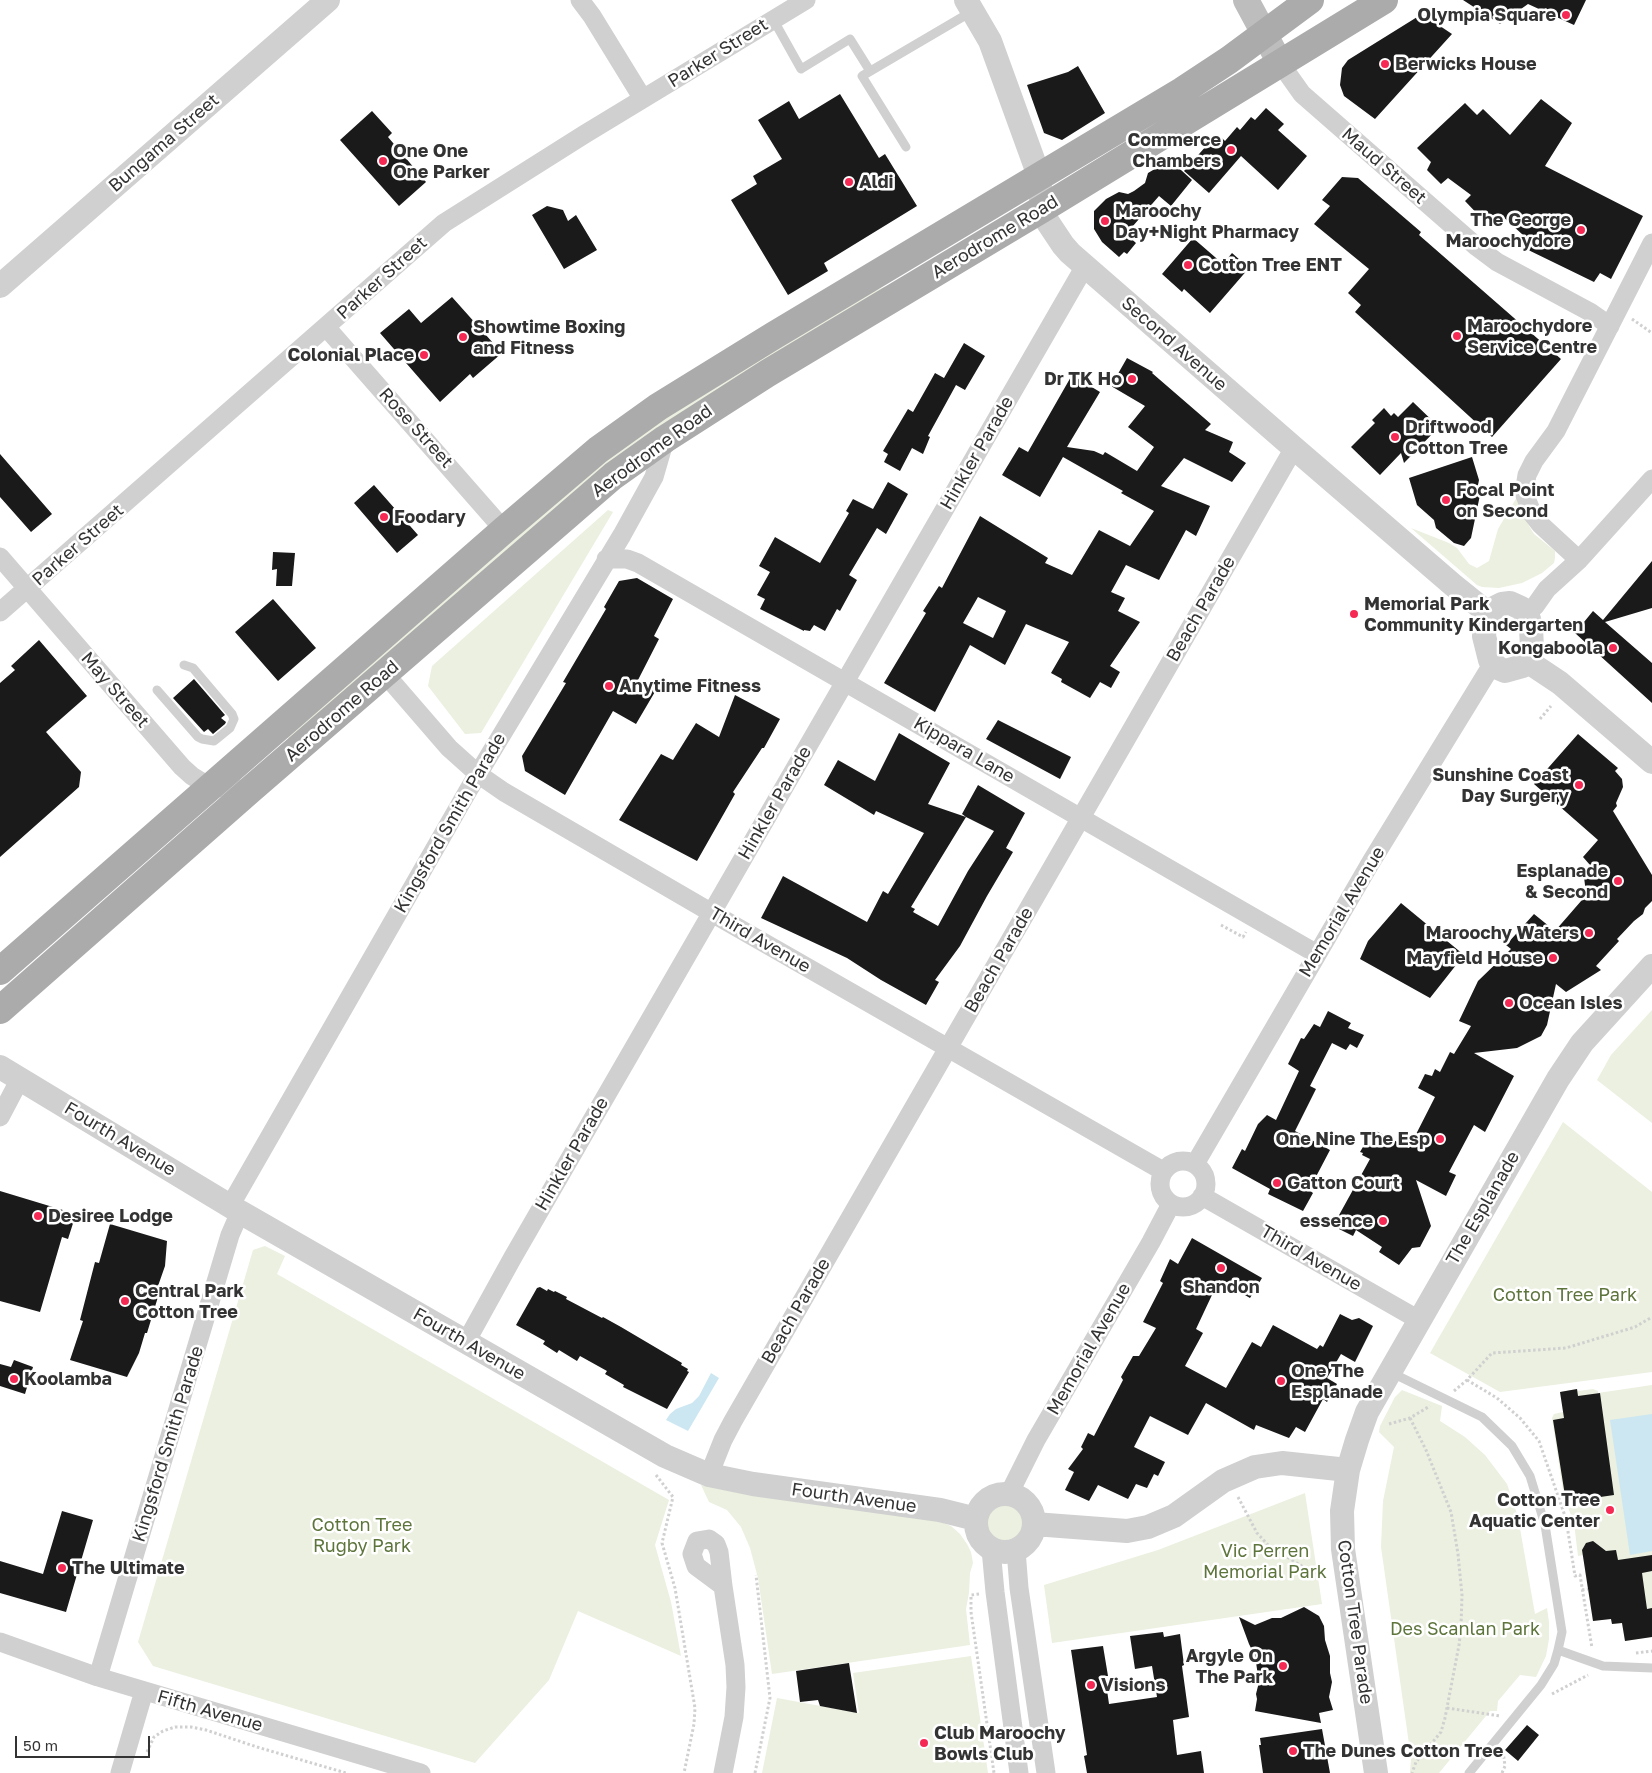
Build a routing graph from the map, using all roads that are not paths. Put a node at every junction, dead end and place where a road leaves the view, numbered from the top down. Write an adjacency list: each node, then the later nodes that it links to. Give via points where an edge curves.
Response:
1 (328, 0): 18 (street, Bungama Street)
2 (580, 0): 12 (street)
3 (806, 0): 8 (street, Parker Street)
4 (1246, 0): 9 (main road, Maud Street)
5 (1310, 0): 9 (main road, Aerodrome Road)
6 (1384, 0): 10 (main road, Aerodrome Road)
7 (970, 5): 11 (lane); 14 (street, Second Avenue, via 990,41)
8 (773, 20): 11 (lane, via 801,69 850,39); 12 (street, Parker Street)
9 (1264, 33): 10 (main road, Maud Street); 14 (main road, Aerodrome Road, via 1182,91)
10 (1280, 63): 15 (main road, Aerodrome Road); 19 (street, Maud Street, via 1302,94 1497,262 1590,312)
11 (870, 71): 13 (lane, via 862,76)
12 (644, 99): 20 (street, Parker Street, via 459,212)
13 (906, 147)
14 (1039, 176): 15 (street, Second Avenue); 24 (main road, Aerodrome Road, via 658,407 598,450)
15 (1042, 209): 17 (street, Second Avenue, via 1063,245); 21 (main road, Aerodrome Road)
16 (1652, 243): 19 (street)
17 (1085, 266): 22 (street, Second Avenue); 36 (street, Hinkler Parade)
18 (0, 286)
19 (1614, 318): 27 (street, via 1556,431 1530,467 1524,485 1533,515)
20 (326, 327): 24 (street, Rose Street); 28 (street, Parker Street)
21 (664, 439): 26 (street, Kingsford Smith Parade, via 654,477); 35 (main road, Aerodrome Road, via 613,476)
22 (1294, 448): 31 (street, Second Avenue); 42 (street, Beach Parade)
23 (1652, 480): 27 (street)
24 (504, 530): 40 (main road, Aerodrome Road)
25 (0, 557): 28 (street, May Street)
26 (606, 559): 36 (street, Kippara Lane, via 627,559 638,563); 39 (street, Kingsford Smith Parade)
27 (1579, 560): 30 (street)
28 (28, 589): 29 (street, Parker Street); 40 (street, May Street, via 176,761)
29 (0, 612)
30 (1526, 613): 31 (street, via 1510,603 1494,608); 32 (street, via 1533,640)
31 (1489, 614): 33 (street, via 1484,636 1487,653)
32 (1527, 661): 33 (street, via 1523,666 1505,670); 38 (street, via 1560,683)
33 (1493, 663): 44 (street, Memorial Avenue)
34 (184, 665): 37 (lane, via 193,668 232,714 234,719 230,728 214,741 202,740)
35 (385, 674): 39 (street, Third Avenue, via 449,748); 41 (main road, Aerodrome Road)
36 (844, 682): 42 (street, Kippara Lane); 43 (street, Hinkler Parade)
37 (156, 690)
38 (1652, 762)
39 (478, 774): 43 (street, Third Avenue, via 535,811); 56 (street, Kingsford Smith Parade)
40 (210, 787): 41 (street, May Street); 46 (main road, Aerodrome Road)
41 (250, 790): 47 (main road, Aerodrome Road)
42 (1081, 818): 44 (street, Kippara Lane); 48 (street, Beach Parade)
43 (712, 913): 48 (street, Third Avenue); 58 (street, Hinkler Parade)
44 (1316, 954): 52 (street, Memorial Avenue)
45 (1652, 966): 57 (street, The Esplanade, via 1582,1043)
46 (0, 971)
47 (0, 1010)
48 (948, 1048): 53 (street, Third Avenue); 61 (street, Beach Parade, via 733,1421)
49 (0, 1067): 50 (street, Fourth Avenue)
50 (20, 1078): 51 (street); 56 (street, Fourth Avenue)
51 (0, 1117)
52 (1196, 1164): 53 (street, via 1174,1162); 54 (street, via 1206,1182)
53 (1163, 1172): 55 (street, via 1161,1193)
54 (1202, 1196): 55 (street, via 1198,1202 1185,1207); 57 (street, Third Avenue)
55 (1171, 1204): 62 (street, Memorial Avenue, via 1036,1440)
56 (235, 1209): 58 (street, Fourth Avenue); 71 (street, Kingsford Smith Parade, via 230,1235)
57 (1419, 1320): 59 (street, The Esplanade)
58 (466, 1342): 61 (street, Fourth Avenue, via 665,1456)
59 (1390, 1372): 60 (street, The Esplanade, via 1367,1412); 69 (lane, via 1482,1417 1512,1446 1530,1476 1545,1525 1562,1632)
60 (1348, 1470): 64 (street, via 1282,1463 1255,1466 1223,1481 1174,1516 1127,1531); 78 (street, Cotton Tree Parade, via 1342,1511 1343,1549)
61 (709, 1475): 63 (street, Fourth Avenue, via 940,1510)
62 (1009, 1494): 63 (street, via 992,1497 979,1510); 64 (street, via 1030,1508)
63 (976, 1519): 65 (street, via 979,1536)
64 (1034, 1524): 66 (street, via 1028,1539)
65 (991, 1548): 66 (street); 76 (street)
66 (1016, 1550): 77 (street)
67 (723, 1586): 75 (street, via 736,1688)
68 (0, 1642): 71 (street, Fifth Avenue)
69 (1558, 1650): 70 (lane, via 1603,1666); 79 (lane, via 1542,1686)
70 (1652, 1668)
71 (98, 1677): 72 (street, Fifth Avenue)
72 (144, 1691): 73 (street); 74 (street, Fifth Avenue)
73 (120, 1773)
74 (421, 1773)
75 (723, 1773)
76 (1019, 1773)
77 (1046, 1773)
78 (1376, 1773)
79 (1469, 1773)

